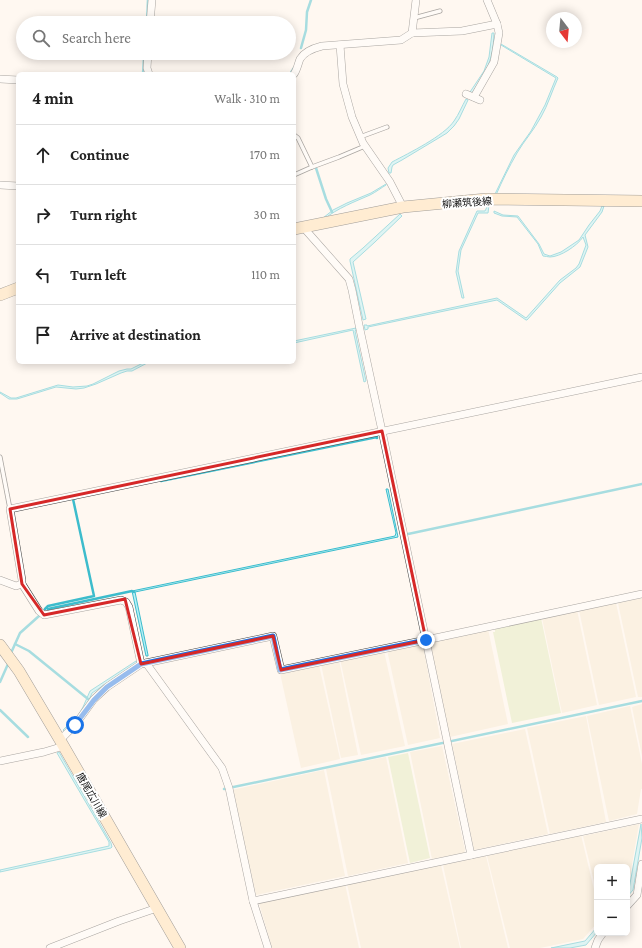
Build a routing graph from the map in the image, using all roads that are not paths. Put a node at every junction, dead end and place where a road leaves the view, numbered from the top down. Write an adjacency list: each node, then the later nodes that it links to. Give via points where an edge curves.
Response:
1 (152, 0): 5 (street)
2 (416, 0): 6 (street)
3 (487, 0): 7 (street)
4 (440, 11): 6 (lane)
5 (151, 16)
6 (414, 18): 8 (street)
7 (497, 24): 8 (street, via 462,31); 15 (street, via 499,33 494,62 477,99)
8 (412, 33): 9 (street, via 401,40)
9 (340, 45): 12 (street, via 312,49 301,58); 18 (street, via 343,84)
10 (148, 60): 11 (street)
11 (148, 72)
12 (296, 72)
13 (0, 79): 14 (street)
14 (16, 80)
15 (466, 94)
16 (387, 127): 18 (lane)
17 (296, 136): 20 (lane)
18 (360, 137): 19 (street)
19 (365, 146): 20 (lane); 25 (street)
20 (312, 167): 21 (lane)
21 (296, 174)
22 (0, 185): 23 (street)
23 (16, 186)
24 (642, 201): 25 (main road, 柳瀬筑後線, via 486,199)
25 (404, 207): 26 (main road, 柳瀬筑後線)
26 (298, 228): 30 (street, via 349,279)
27 (16, 289): 28 (main road)
28 (0, 295)
29 (642, 377): 30 (street)
30 (382, 431): 32 (street); 36 (street)
31 (0, 456): 32 (lane)
32 (10, 509): 34 (street)
33 (0, 580): 34 (street, via 16,586)
34 (22, 584): 38 (street, via 44,615 121,600 126,602)
35 (642, 594): 36 (street)
36 (426, 640): 38 (street, via 280,670 273,636); 42 (street)
37 (0, 645): 39 (main road, 唐尾広川線, via 19,671)
38 (144, 663): 39 (street, via 107,687); 44 (street, via 222,768 229,788)
39 (62, 743): 40 (street, via 44,752); 46 (main road, 唐尾広川線)
40 (0, 761)
41 (642, 819): 42 (street)
42 (471, 855): 44 (street)
43 (642, 864): 45 (street, via 637,895)
44 (253, 901): 50 (street)
45 (630, 903)
46 (156, 908): 48 (street); 49 (main road, 唐尾広川線)
47 (601, 936): 51 (street)
48 (50, 948)
49 (180, 948)
50 (268, 948)
51 (595, 948)

